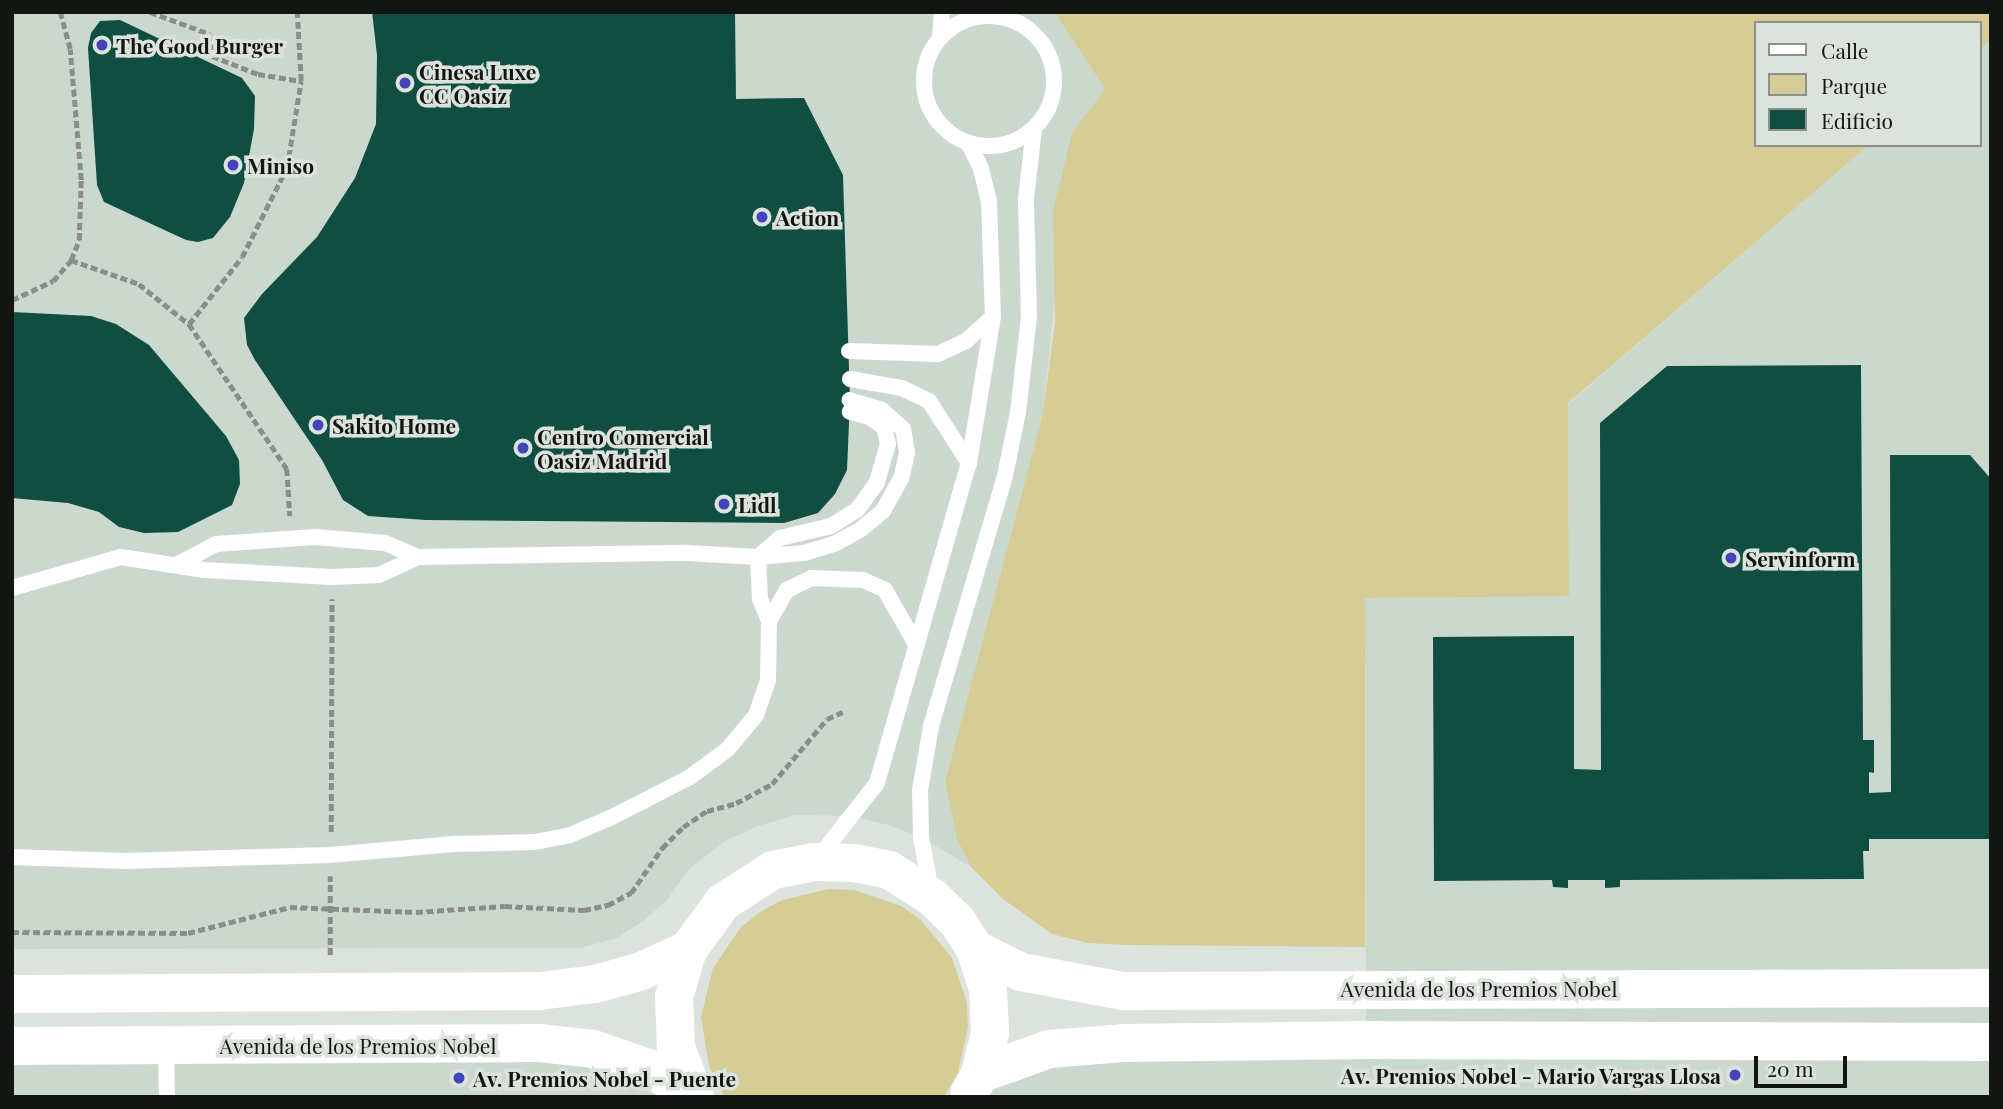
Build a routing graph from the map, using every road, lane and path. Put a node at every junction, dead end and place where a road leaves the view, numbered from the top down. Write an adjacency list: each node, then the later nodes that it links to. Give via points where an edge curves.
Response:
1 (60, 12): 10 (path, via 70,49 82,180 79,240)
2 (150, 12): 7 (path, via 211,34 212,56 258,74)
3 (297, 12): 7 (path)
4 (942, 12): 6 (lane)
5 (1014, 18): 6 (lane, via 976,17); 8 (lane, via 1035,35 1054,71 1054,92)
6 (940, 38): 9 (lane, via 925,71 926,98 939,123)
7 (301, 81): 13 (path, via 287,167 242,257)
8 (1034, 129): 9 (lane, via 1015,142 992,147); 29 (lane, via 1026,199 1029,317 1018,412 1005,476 931,726 920,790 921,837)
9 (968, 143): 12 (lane, via 981,168 989,201)
10 (71, 260): 11 (path, via 54,281); 13 (path, via 139,284)
11 (12, 300)
12 (993, 317): 14 (lane, via 966,341 938,354); 16 (lane)
13 (189, 324): 17 (path, via 287,469)
14 (849, 351)
15 (849, 379): 16 (lane, via 902,388 929,401)
16 (969, 463): 24 (lane)
17 (292, 538): 18 (lane, via 361,539); 20 (lane, via 216,544)
18 (418, 557): 19 (lane, via 687,553); 21 (lane, via 379,575)
19 (758, 557): 19 (lane, via 780,538 831,526 857,510 877,482 888,444 884,427 850,406 882,410 903,429 907,453 901,479 883,511 836,543 804,553); 23 (lane, via 760,599)
20 (176, 565): 21 (lane); 22 (lane, via 121,557)
21 (332, 578): 26 (path)
22 (12, 588)
23 (769, 621): 24 (lane, via 786,590 812,578 863,580 885,590); 26 (lane, via 768,680 756,715 728,749 690,777 570,835 535,842)
24 (917, 646): 28 (lane, via 877,783)
25 (843, 712): 30 (path, via 827,719 772,784 736,803 707,811 683,827 631,893 608,905 584,910 505,906 416,912)
26 (330, 855): 27 (lane, via 125,861); 30 (path)
27 (12, 857)
28 (814, 862): 29 (street, via 890,870); 33 (street, via 773,870 723,901)
29 (932, 897): 32 (street, via 957,921)
30 (330, 909): 31 (path, via 290,907 188,933); 34 (path)
31 (12, 932)
32 (975, 949): 35 (street, Avenida de los Premios Nobel, via 1021,972 1122,991); 40 (street, via 988,989 990,1022)
33 (688, 950): 36 (street, via 639,972 540,991); 41 (street, via 674,998 676,1047)
34 (330, 955)
35 (1991, 988)
36 (12, 994)
37 (1991, 1042): 40 (street, via 1123,1042 1049,1049)
38 (12, 1046): 39 (street, Avenida de los Premios Nobel)
39 (166, 1046): 41 (street, Avenida de los Premios Nobel, via 539,1043 593,1049 648,1068); 42 (lane)
40 (974, 1085)
41 (694, 1096)
42 (167, 1097)

